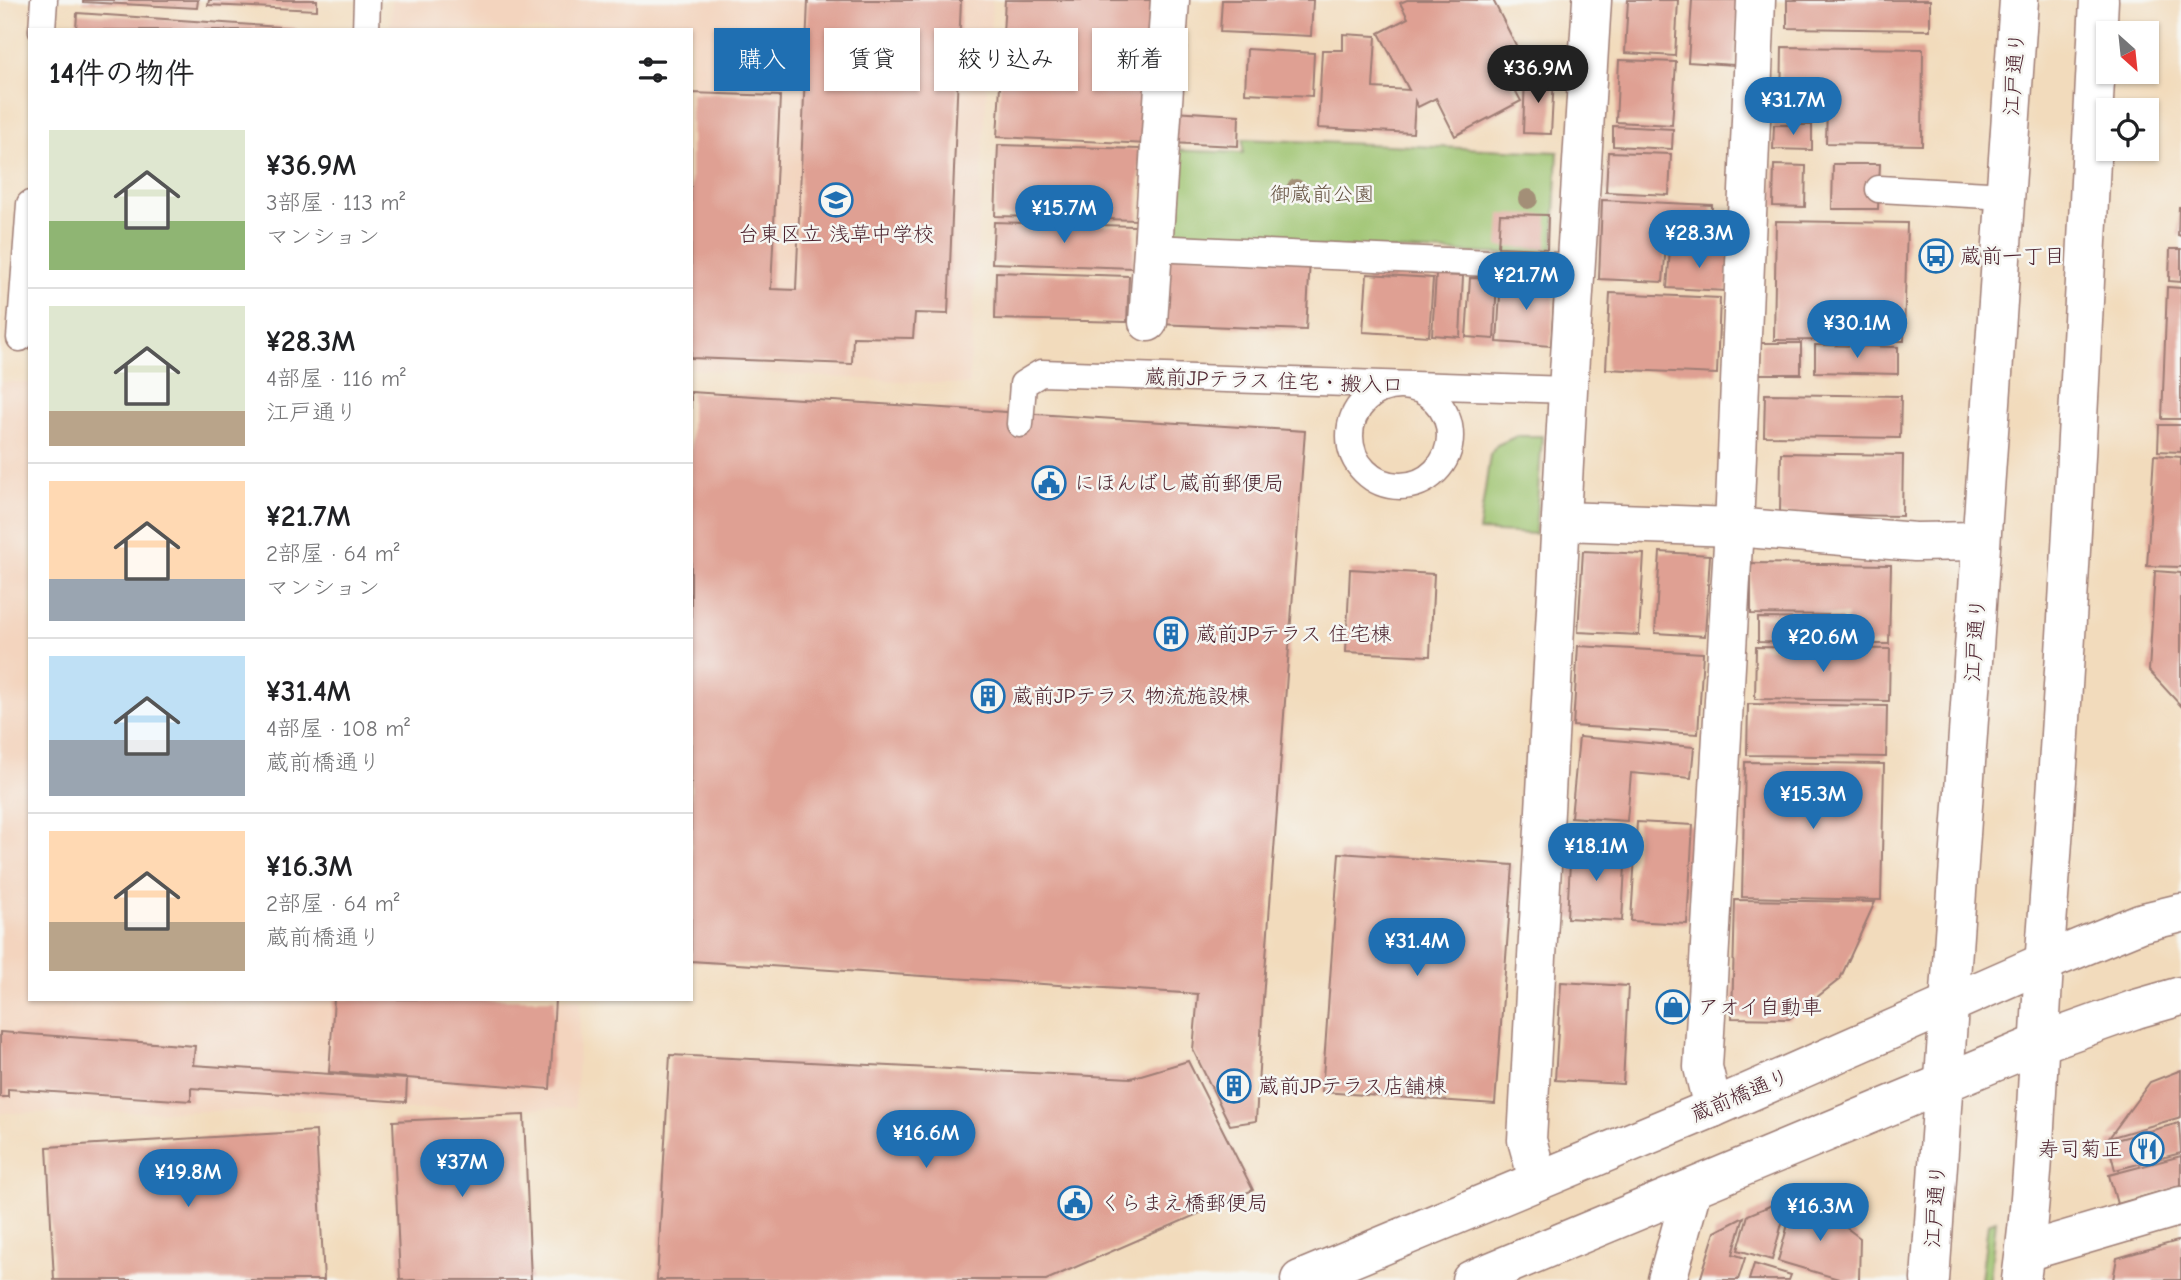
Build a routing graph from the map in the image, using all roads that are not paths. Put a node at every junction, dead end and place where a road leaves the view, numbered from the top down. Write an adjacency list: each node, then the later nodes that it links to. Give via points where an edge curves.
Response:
1 (44, 0): 8 (lane)
2 (368, 0): 9 (lane)
3 (1170, 0): 13 (main road)
4 (1592, 0): 14 (main road)
5 (1756, 0): 25 (main road)
6 (2019, 0): 11 (main road, 江戸通り)
7 (2099, 0): 28 (main road)
8 (42, 28)
9 (366, 28)
10 (1879, 189): 11 (lane)
11 (2006, 196): 26 (main road, 江戸通り)
12 (28, 231): 16 (lane)
13 (1153, 248): 14 (lane); 15 (main road)
14 (1577, 268): 20 (main road)
15 (1148, 322)
16 (20, 338)
17 (1350, 383): 18 (lane, 蔵前JPテラス 住宅・搬入口); 21 (lane, 蔵前JPテラス 住宅・搬入口, via 1041,373 1023,384); 23 (lane)
18 (1398, 385): 19 (lane, 蔵前JPテラス 住宅・搬入口); 22 (lane, via 1415,387 1442,407); 23 (lane, via 1367,397 1350,424)
19 (1482, 388): 20 (lane, 蔵前JPテラス 住宅・搬入口); 22 (lane, via 1469,399)
20 (1568, 390): 24 (main road)
21 (1020, 424)
22 (1450, 440): 23 (lane, via 1437,471 1408,486 1376,481 1362,470)
23 (1349, 441)
24 (1562, 521): 25 (main road); 34 (main road, via 1527,1140)
25 (1734, 527): 26 (main road, via 1915,542); 33 (main road, via 1703,1067)
26 (1981, 541): 30 (main road, 江戸通り)
27 (2181, 913): 28 (main road, 蔵前橋通り, via 2140,923)
28 (2045, 962): 30 (main road, 蔵前橋通り); 31 (main road)
29 (2181, 996): 31 (main road)
30 (1949, 1003): 32 (main road, 江戸通り); 33 (main road, 蔵前橋通り)
31 (2038, 1044): 32 (main road); 37 (main road)
32 (1942, 1085): 35 (main road); 41 (main road, 江戸通り)
33 (1713, 1108): 34 (main road, 蔵前橋通り)
34 (1538, 1179): 38 (main road, 蔵前橋通り)
35 (1692, 1189): 39 (main road); 40 (main road)
36 (2181, 1206): 37 (main road)
37 (2023, 1266)
38 (1300, 1280)
39 (1471, 1280)
40 (1667, 1280)
41 (1930, 1280)

